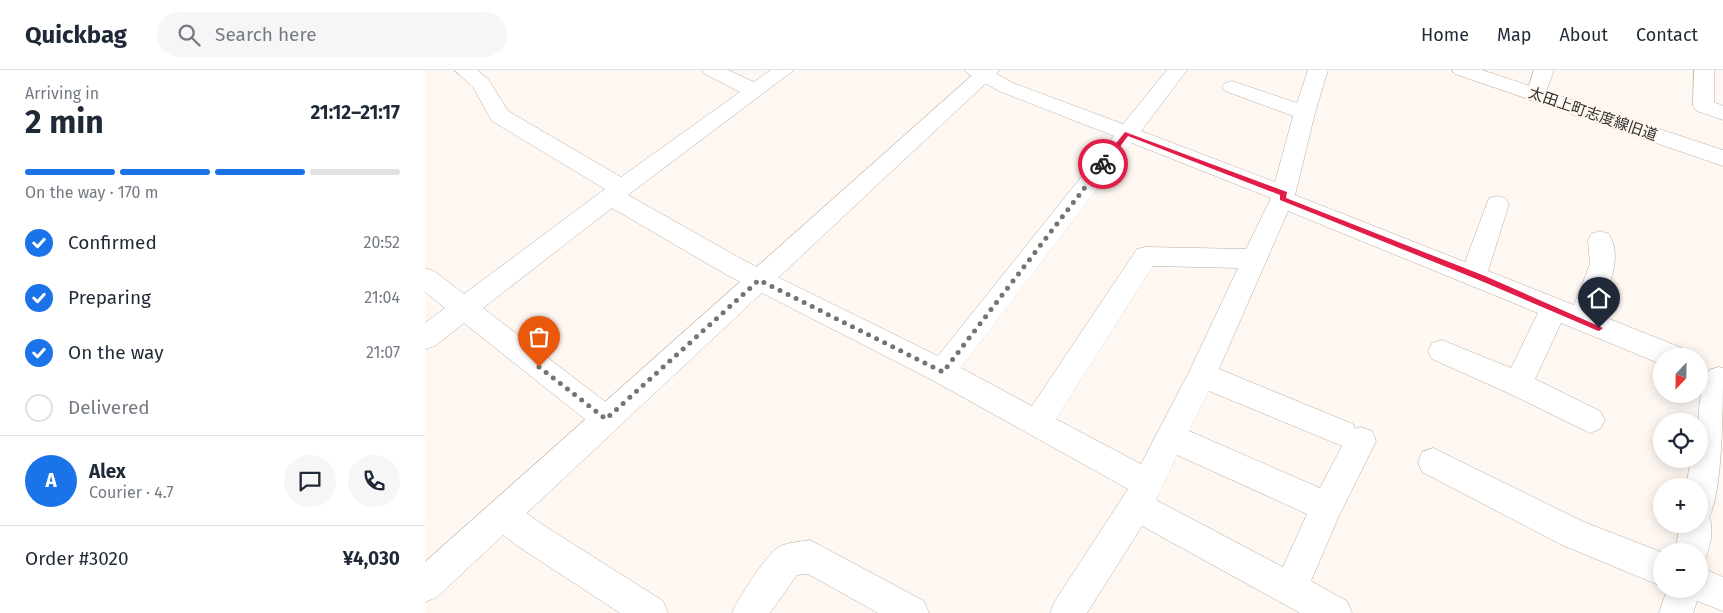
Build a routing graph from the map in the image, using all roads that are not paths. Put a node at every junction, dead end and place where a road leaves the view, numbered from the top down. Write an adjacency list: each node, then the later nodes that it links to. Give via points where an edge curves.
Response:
1 (464, 70): 17 (street, via 481,83 500,116)
2 (712, 70): 11 (street)
3 (784, 70): 11 (street)
4 (1177, 70): 15 (street)
5 (1318, 70): 13 (street)
6 (1462, 70): 12 (street, 太田上町志度線旧道)
7 (1544, 70): 12 (street)
8 (1704, 70): 14 (street, via 1704,106)
9 (983, 72): 15 (street, via 1006,87); 24 (street)
10 (1232, 87): 13 (street)
11 (755, 91): 17 (street)
12 (1536, 95): 16 (street, 太田上町志度線旧道)
13 (1304, 112): 18 (street)
14 (1723, 113)
15 (1127, 133): 18 (street); 31 (street)
16 (1723, 158)
17 (617, 192): 24 (street); 25 (street)
18 (1283, 196): 21 (street); 22 (street)
19 (1497, 204): 22 (street)
20 (1600, 240): 27 (street, via 1603,264)
21 (1256, 259): 32 (street); 37 (street, via 1146,256)
22 (1474, 275): 26 (street)
23 (425, 278): 25 (street)
24 (759, 280): 31 (street); 35 (street)
25 (465, 309): 28 (street); 35 (street)
26 (1554, 309): 27 (street); 34 (street)
27 (1581, 321): 29 (street)
28 (425, 338)
29 (1653, 348)
30 (1442, 351): 34 (street)
31 (943, 372): 37 (street)
32 (1202, 375): 38 (street); 42 (street, via 1351,437)
33 (1714, 375): 40 (street)
34 (1517, 384): 36 (street)
35 (606, 419): 43 (street)
36 (1590, 420)
37 (1037, 424): 41 (street)
38 (1172, 438): 41 (street); 42 (street)
39 (1433, 462): 44 (street, via 1574,534)
40 (1702, 478)
41 (1142, 495): 47 (street); 53 (street)
42 (1327, 507): 47 (street)
43 (502, 514): 45 (street); 50 (street)
44 (1653, 566)
45 (425, 585)
46 (1708, 588): 48 (street)
47 (1290, 589): 54 (street)
48 (1723, 594)
49 (1681, 598): 55 (street)
50 (651, 613)
51 (749, 613): 52 (street, via 788,560 810,556)
52 (912, 613)
53 (1067, 613)
54 (1335, 613)
55 (1676, 613)

